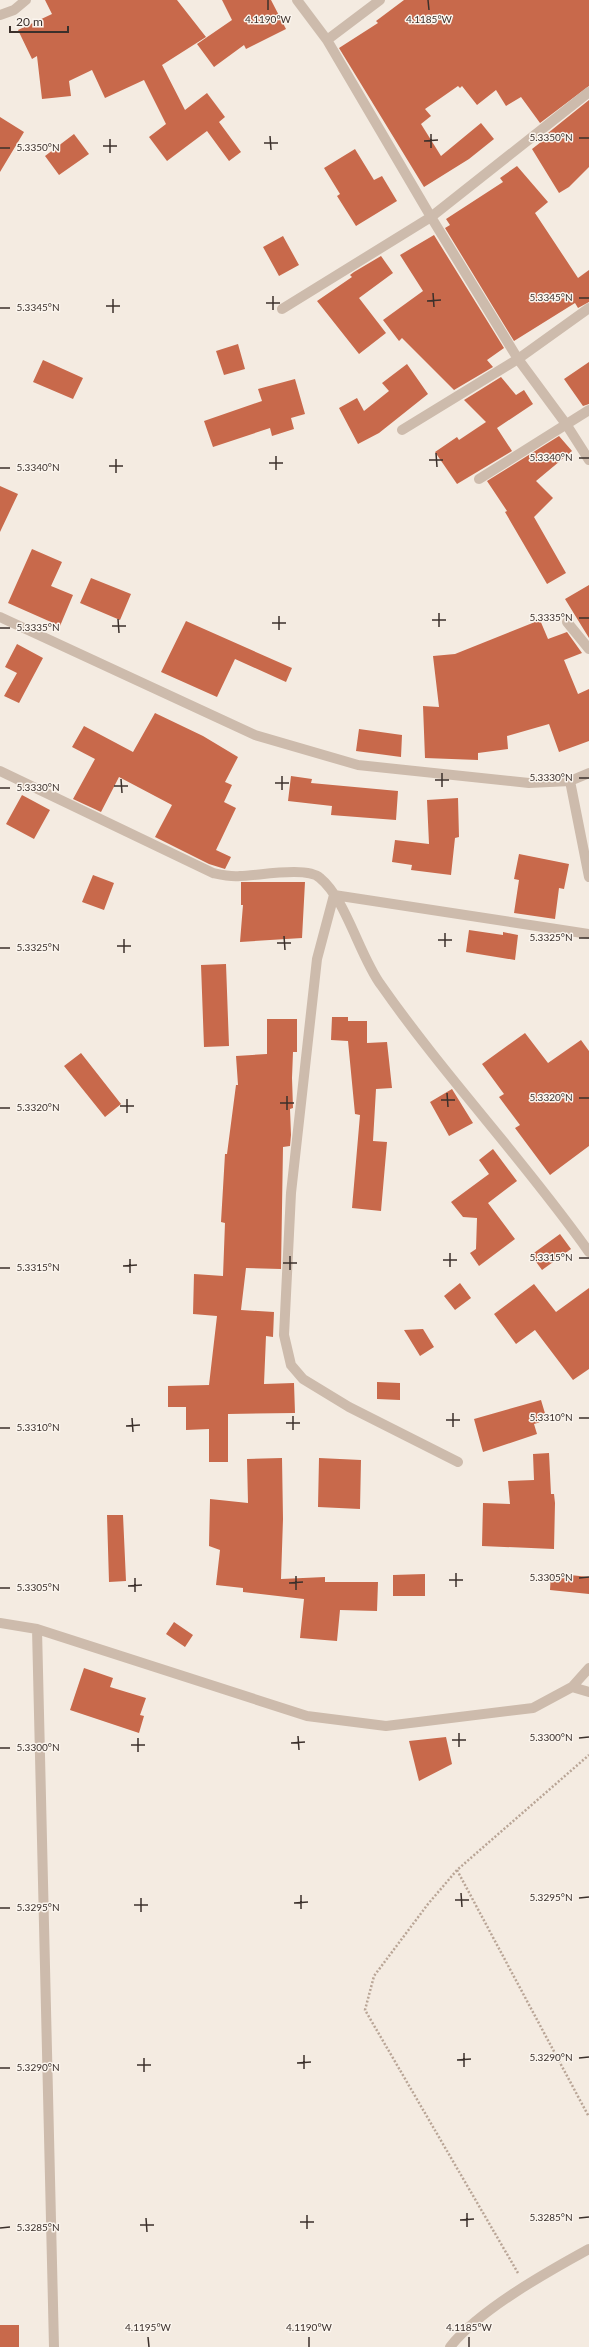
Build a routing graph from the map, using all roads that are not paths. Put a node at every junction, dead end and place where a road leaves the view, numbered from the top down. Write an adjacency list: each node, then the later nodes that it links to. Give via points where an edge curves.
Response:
1 (26, 0): 4 (street, via 14,10)
2 (297, 0): 5 (street)
3 (380, 0): 5 (street)
4 (0, 15)
5 (327, 40): 7 (street)
6 (589, 92): 7 (street)
7 (430, 217): 9 (street); 10 (street)
8 (589, 308): 10 (street)
9 (282, 309)
10 (518, 359): 12 (street); 13 (street)
11 (589, 410): 12 (street)
12 (566, 424): 14 (street); 15 (street)
13 (402, 430)
14 (589, 460)
15 (479, 479)
16 (0, 617): 21 (street, via 255,735 351,763 529,784)
17 (566, 622): 18 (street)
18 (589, 649)
19 (0, 771): 23 (street, via 213,873 233,876 312,874 320,877)
20 (589, 772): 21 (street)
21 (570, 781): 22 (street)
22 (589, 877)
23 (334, 895): 24 (street); 25 (street, via 380,984 470,1102 551,1199); 26 (street, via 316,967 291,1193 284,1335 291,1364 303,1379 349,1407)
24 (589, 934)
25 (589, 1252)
26 (458, 1462)
27 (0, 1623): 28 (street)
28 (37, 1629): 30 (street, via 307,1716 386,1726 533,1708); 33 (street)
29 (589, 1668): 30 (street)
30 (572, 1687): 31 (street)
31 (589, 1692)
32 (589, 2249): 34 (street, via 525,2286 462,2332)
33 (54, 2347)
34 (450, 2347)

